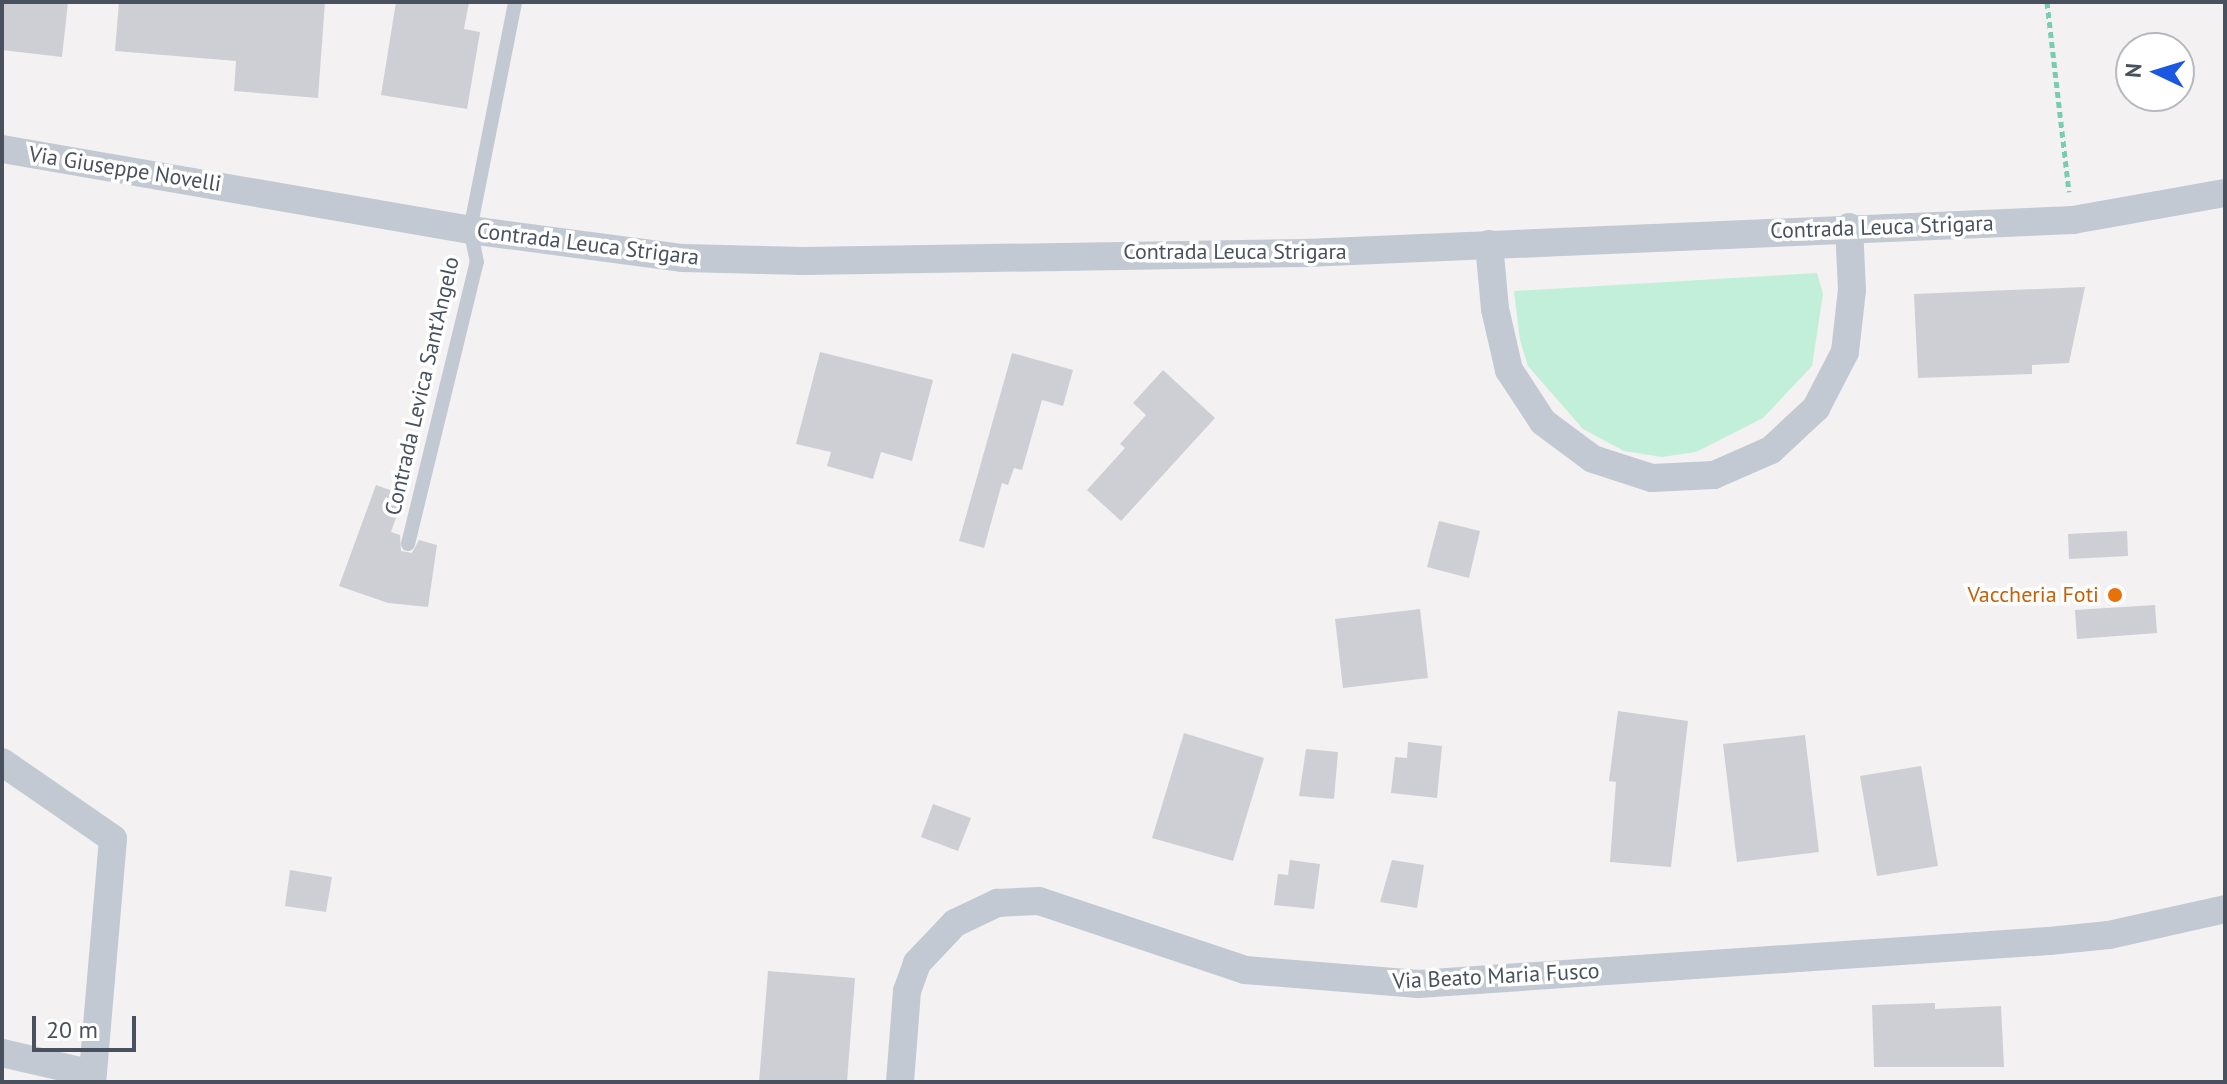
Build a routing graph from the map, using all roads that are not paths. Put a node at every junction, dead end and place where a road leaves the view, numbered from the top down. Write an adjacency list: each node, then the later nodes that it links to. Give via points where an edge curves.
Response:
1 (515, 2): 6 (lane, Contrada Levica Sant'Angelo)
2 (2, 149): 3 (street, Via Giuseppe Novelli)
3 (247, 189): 6 (street, Contrada Leuca Strigara)
4 (2225, 193): 5 (street, Contrada Leuca Strigara, via 2073,220)
5 (1849, 227): 7 (street, Contrada Leuca Strigara); 7 (street, via 1852,290 1845,352 1816,408 1771,450 1714,475 1652,478 1593,459 1543,422 1509,370 1495,309)
6 (470, 230): 7 (street, Contrada Leuca Strigara, via 683,258 804,261 1306,253); 8 (lane, Contrada Levica Sant'Angelo, via 477,262)
7 (1489, 244)
8 (408, 544)
9 (2, 762): 12 (street, via 113,839)
10 (2225, 909): 13 (street, Via Beato Maria Fusco, via 2109,935 2049,941 1418,984 1245,970 1039,901 1008,901 955,923 917,963 907,991)
11 (2, 1053): 12 (street)
12 (92, 1078)
13 (900, 1082)

